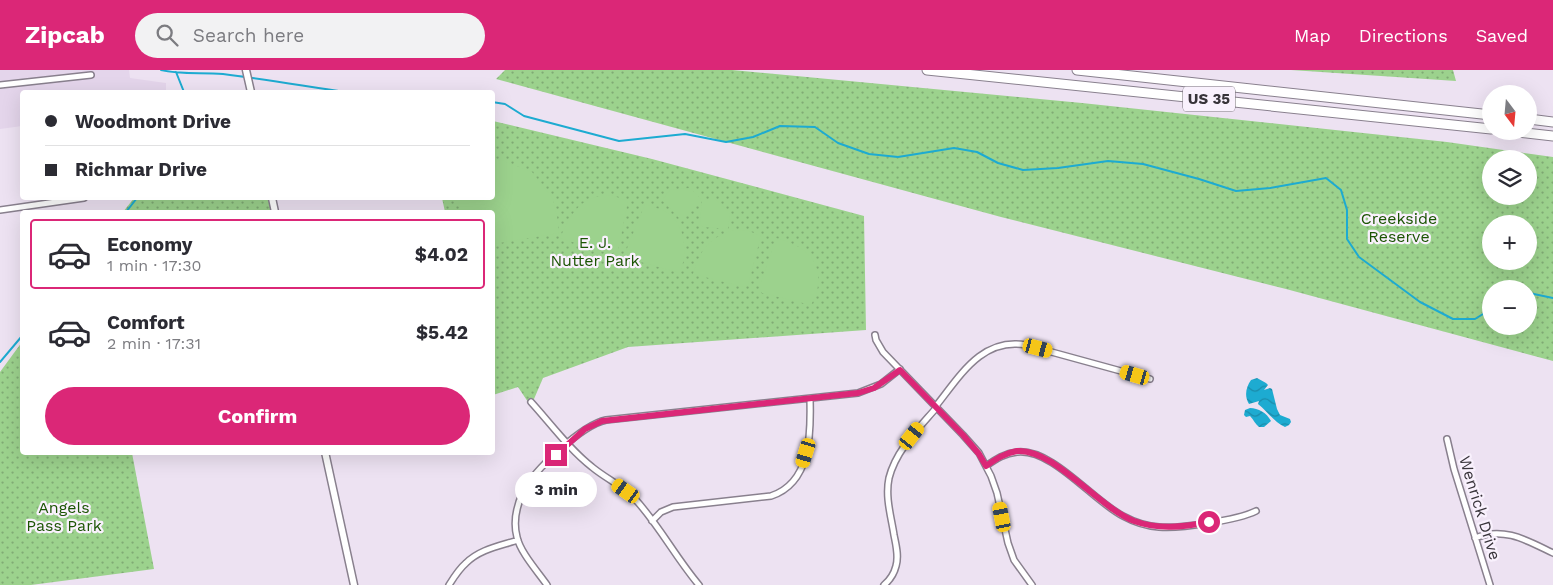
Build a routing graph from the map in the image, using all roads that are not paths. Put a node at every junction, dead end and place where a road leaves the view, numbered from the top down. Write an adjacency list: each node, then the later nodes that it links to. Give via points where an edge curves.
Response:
1 (246, 70): 6 (street)
2 (927, 70): 10 (highway, US 35)
3 (1077, 70): 7 (highway, US 35)
4 (91, 75): 5 (street)
5 (0, 86)
6 (251, 90)
7 (1482, 114)
8 (1538, 120): 9 (highway)
9 (1553, 122)
10 (1482, 128)
11 (1538, 134): 12 (highway)
12 (1553, 136)
13 (70, 200): 14 (street)
14 (0, 210)
15 (874, 335): 16 (street, via 883,352)
16 (900, 370): 18 (street, via 866,391); 20 (street)
17 (1150, 379): 20 (street, via 1026,345 1007,344 993,348 975,360)
18 (810, 399): 22 (street, via 606,420 589,426); 26 (street, via 807,448 801,470 791,485 771,496 673,507)
19 (531, 402): 22 (street)
20 (936, 407): 24 (street, via 967,439); 34 (street, via 898,456 891,471 888,496 897,564 894,574)
21 (1447, 439): 27 (street, Wenrick Drive)
22 (568, 443): 26 (street, via 590,466 631,495); 28 (street, via 536,474 524,491 516,514)
23 (325, 455): 30 (street)
24 (986, 466): 25 (street, via 1011,452 1036,454 1057,466 1115,511 1153,526 1169,528 1202,524 1248,516); 35 (street, via 997,493 1009,548)
25 (1256, 511)
26 (652, 521): 33 (street)
27 (1475, 538): 29 (street, via 1509,534); 36 (street, Wenrick Drive)
28 (518, 540): 31 (street, via 472,558); 32 (street)
29 (1553, 554)
30 (354, 585)
31 (449, 585)
32 (548, 585)
33 (699, 585)
34 (884, 585)
35 (1032, 585)
36 (1490, 585)

